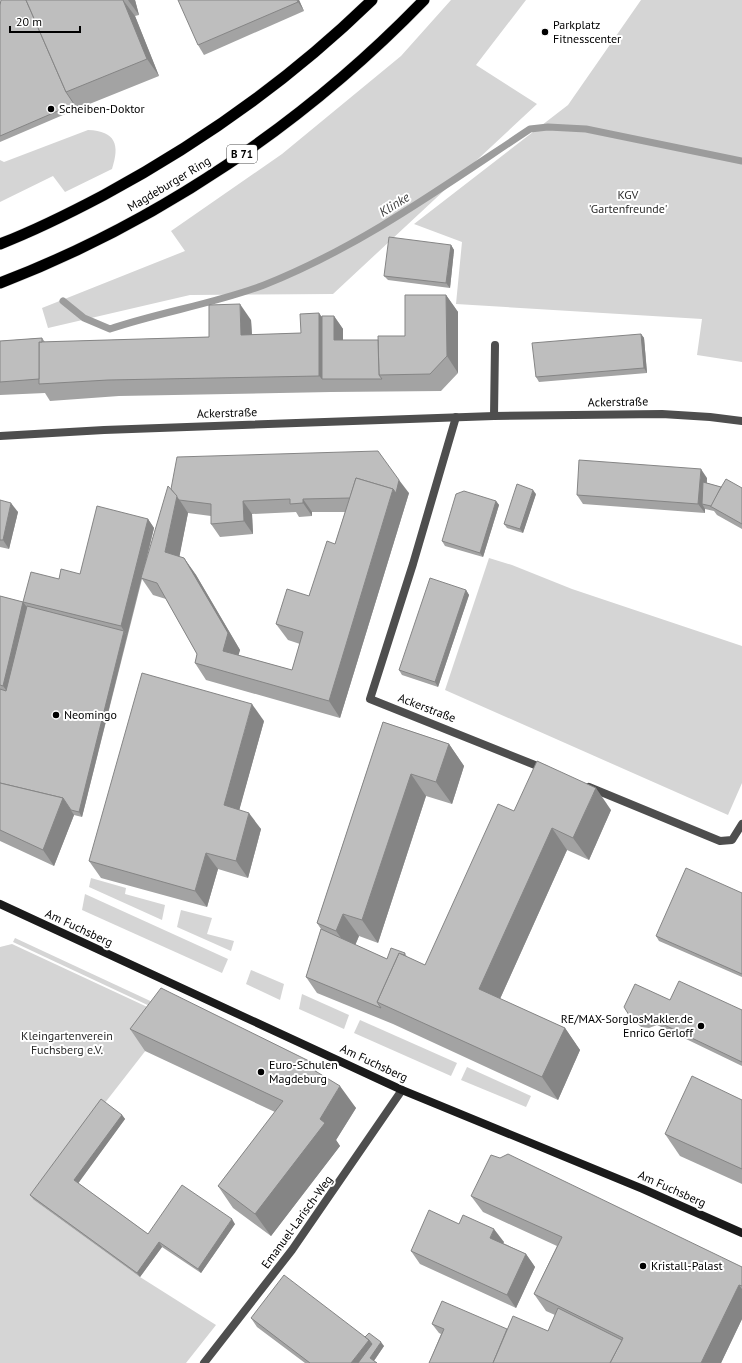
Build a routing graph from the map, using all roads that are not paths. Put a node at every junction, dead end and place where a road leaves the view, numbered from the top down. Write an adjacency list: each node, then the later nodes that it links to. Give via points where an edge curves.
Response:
1 (372, 0): 3 (highway, Magdeburger Ring, via 274,86 209,132 134,178 52,221)
2 (424, 0): 4 (highway, Magdeburger Ring / B 71, via 344,76 299,114 230,163 165,203 97,240)
3 (0, 244)
4 (0, 284)
5 (495, 345): 6 (street)
6 (494, 416): 7 (street, Ackerstraße); 8 (street, Ackerstraße, via 662,414)
7 (456, 417): 9 (street, Ackerstraße); 10 (street, Ackerstraße, via 370,699)
8 (742, 421)
9 (0, 436)
10 (556, 774)
11 (584, 786): 12 (street, via 720,841 732,840)
12 (742, 824)
13 (0, 904): 14 (main road, Am Fuchsberg)
14 (402, 1090): 15 (main road, Am Fuchsberg, via 643,1189); 16 (street, Emanuel-Larisch-Weg, via 292,1250)
15 (742, 1233)
16 (204, 1363)

